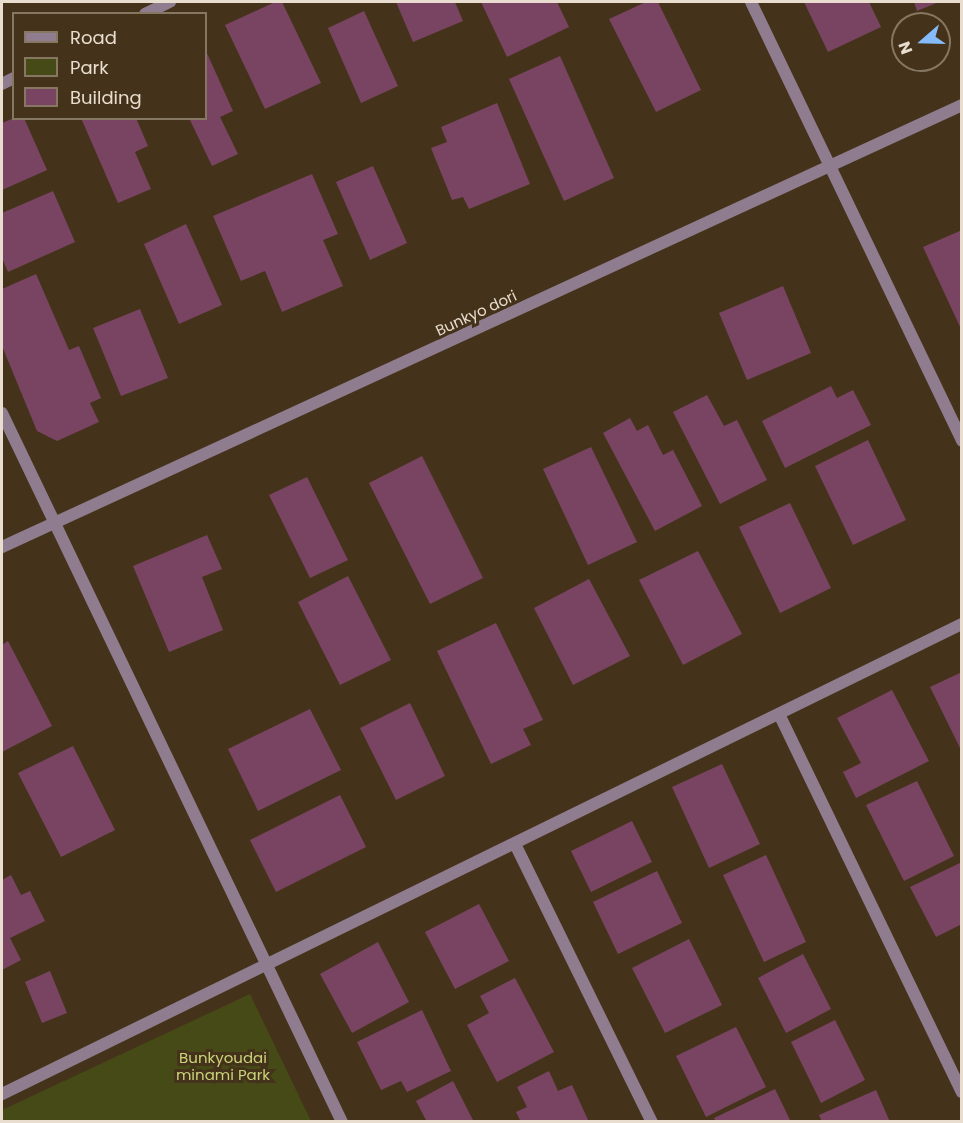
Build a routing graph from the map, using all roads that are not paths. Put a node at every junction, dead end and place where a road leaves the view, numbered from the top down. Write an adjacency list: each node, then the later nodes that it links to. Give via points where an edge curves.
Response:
1 (170, 2): 3 (street)
2 (751, 2): 5 (street)
3 (149, 12)
4 (962, 105): 5 (street, Bunkyo dori)
5 (829, 165): 7 (street); 8 (street, Bunkyo dori)
6 (2, 413): 8 (street)
7 (962, 441)
8 (56, 523): 9 (street, Bunkyo dori); 13 (street)
9 (2, 547)
10 (962, 624): 11 (street)
11 (779, 714): 12 (street); 14 (street)
12 (515, 844): 13 (street); 17 (street)
13 (267, 966): 15 (street); 16 (street)
14 (962, 1092)
15 (2, 1094)
16 (342, 1122)
17 (652, 1122)

